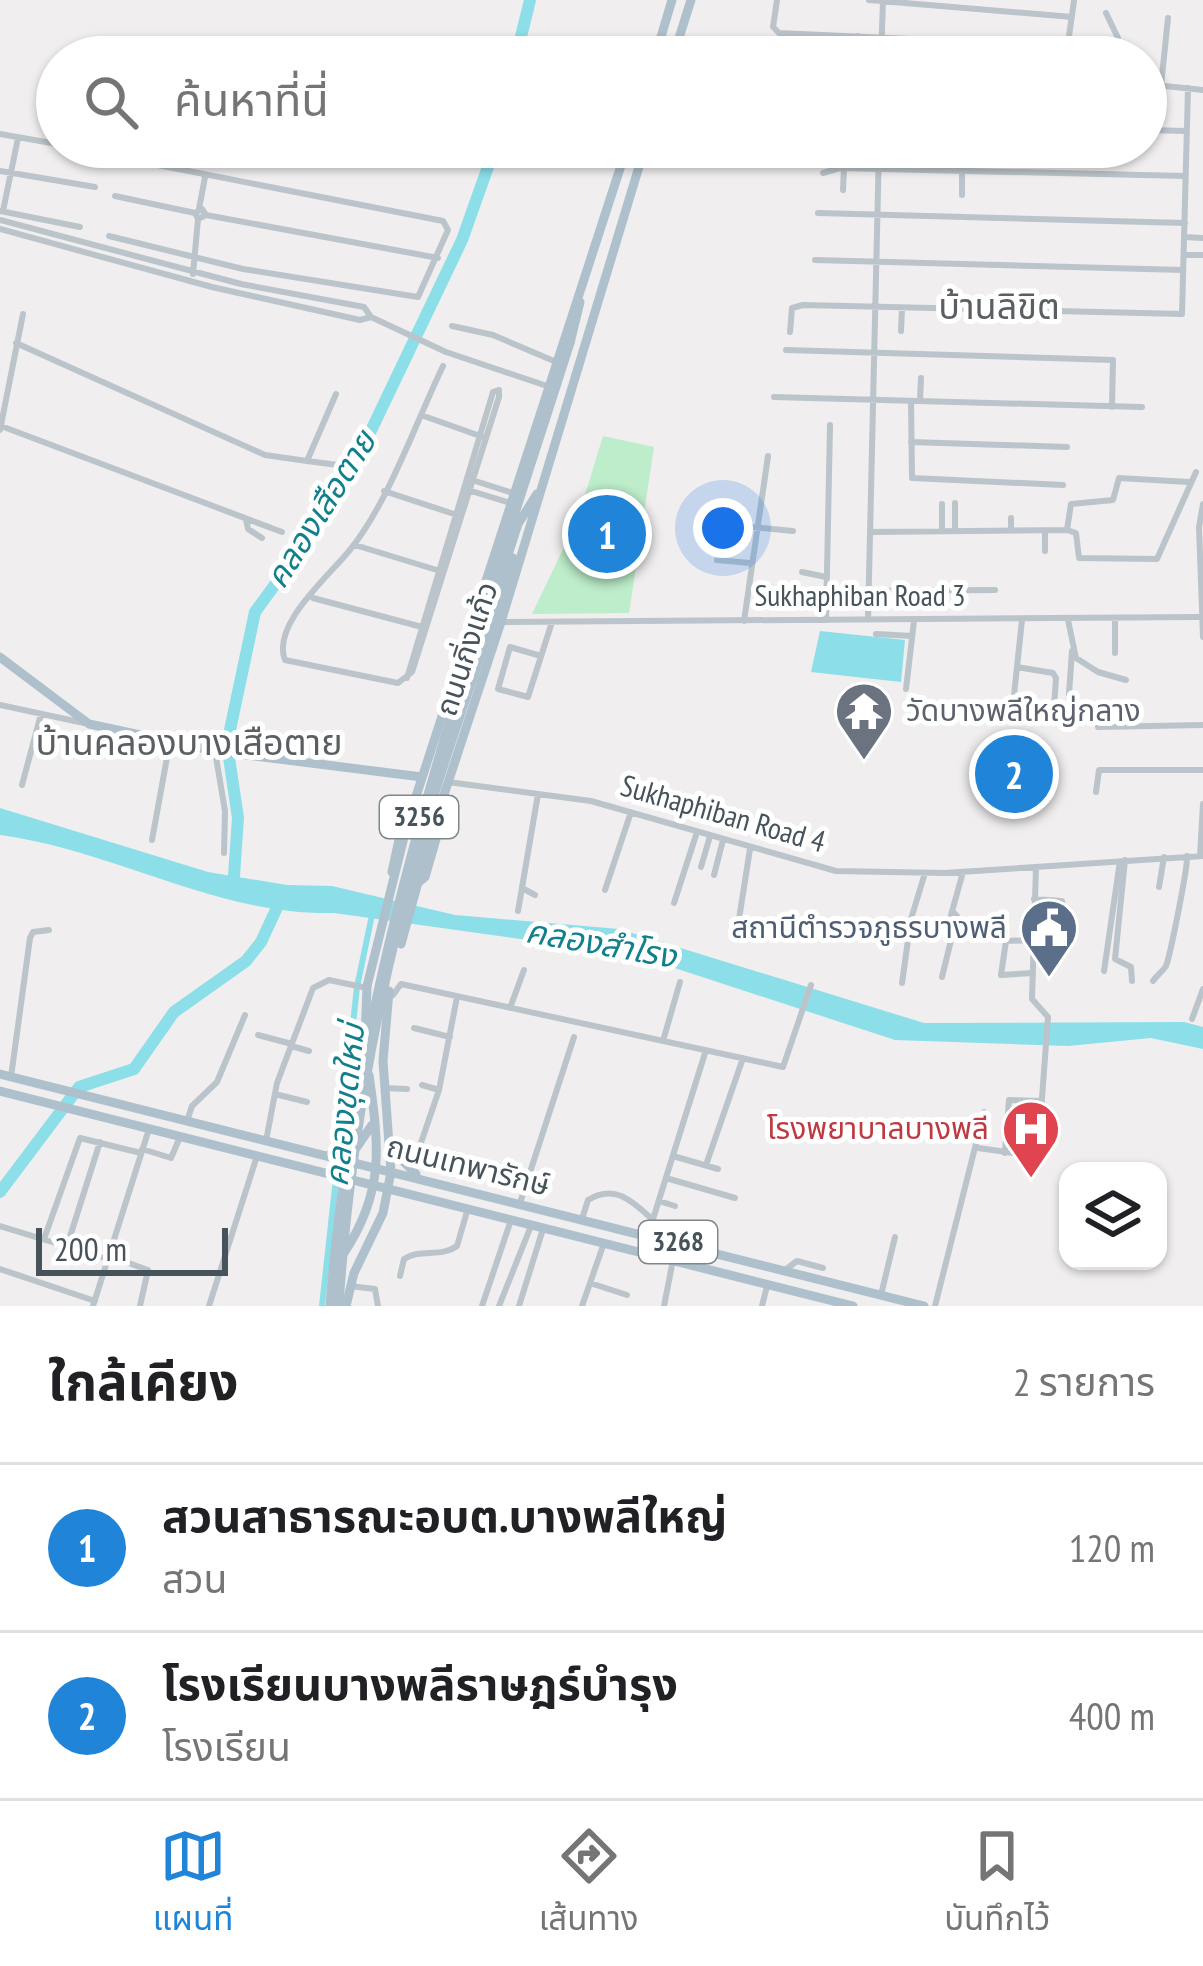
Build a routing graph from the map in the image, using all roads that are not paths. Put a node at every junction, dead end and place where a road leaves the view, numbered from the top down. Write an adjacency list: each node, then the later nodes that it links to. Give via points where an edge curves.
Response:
1 (673, 0): 10 (main road)
2 (691, 0): 11 (main road)
3 (777, 0): 12 (street, via 778,33)
4 (869, 0): 5 (street)
5 (883, 1): 8 (street); 13 (street)
6 (1075, 1): 8 (street)
7 (1106, 13): 15 (street)
8 (1072, 16): 14 (street)
9 (1168, 18): 16 (street)
10 (662, 36)
11 (680, 36)
12 (859, 36)
13 (882, 36)
14 (1068, 36)
15 (1117, 36)
16 (1166, 36)
17 (1167, 86): 18 (street)
18 (1188, 88): 19 (street); 21 (street)
19 (1203, 90)
20 (1167, 131): 21 (street)
21 (1186, 131): 35 (street)
22 (0, 134): 23 (street)
23 (18, 138): 24 (street); 33 (street)
24 (36, 141)
25 (168, 168): 34 (street)
26 (621, 168): 58 (main road, ถนนกิ่งแก้ว / 3256)
27 (639, 168): 96 (main road, ถนนกิ่งแก้ว / 3256)
28 (844, 168): 29 (street); 31 (street); 37 (street)
29 (878, 170): 32 (street); 42 (street)
30 (0, 171): 33 (street)
31 (824, 172)
32 (962, 172): 35 (street); 38 (street)
33 (12, 173): 36 (street); 43 (street)
34 (205, 176): 41 (street); 52 (street, via 443,221 448,230)
35 (1185, 176): 44 (street)
36 (95, 188)
37 (843, 190)
38 (962, 195)
39 (115, 196): 41 (street)
40 (818, 213): 42 (street)
41 (200, 214): 49 (street); 52 (street)
42 (877, 215): 44 (street); 54 (street)
43 (2, 220): 45 (street); 56 (street)
44 (1185, 224): 47 (street)
45 (80, 227)
46 (109, 236): 49 (street)
47 (1185, 237): 48 (street); 50 (street)
48 (1203, 238)
49 (193, 254): 52 (street, via 415,297); 56 (street); 57 (street)
50 (1184, 255): 51 (street); 55 (street)
51 (1203, 255)
52 (438, 258)
53 (815, 260): 54 (street)
54 (876, 262): 55 (street); 60 (street)
55 (1184, 270): 61 (street, via 1181,315)
56 (182, 274): 57 (street)
57 (192, 277): 59 (street); 62 (street)
58 (582, 289): 71 (main road, ถนนกิ่งแก้ว / 3256); 290 (main road, 3256, bridge, via 433,770 372,1000 349,1119)
59 (322, 299): 62 (street); 64 (street)
60 (875, 308): 61 (street); 67 (street, via 796,305); 70 (street)
61 (902, 308): 66 (street)
62 (319, 310): 64 (street)
63 (23, 314): 68 (street)
64 (371, 316): 74 (street)
65 (452, 326): 71 (street)
66 (902, 331)
67 (790, 332)
68 (16, 343): 83 (street); 88 (street, via 214,437)
69 (785, 350): 70 (street)
70 (874, 352): 77 (street); 79 (street, via 1113,360)
71 (554, 362): 74 (main road, ถนนกิ่งแก้ว / 3256)
72 (443, 366): 81 (street)
73 (920, 378): 78 (street)
74 (547, 386): 98 (main road, ถนนกิ่งแก้ว / 3256)
75 (336, 394): 88 (street)
76 (774, 397): 77 (street)
77 (873, 399): 78 (street); 116 (street)
78 (915, 401): 79 (street); 85 (street)
79 (1112, 407): 80 (street)
80 (1142, 407)
81 (420, 415): 84 (street); 97 (street)
82 (830, 425): 124 (street)
83 (0, 428): 105 (street)
84 (483, 437): 84 (street, via 493,392 499,390); 91 (street)
85 (911, 442): 86 (street); 93 (street, via 915,480)
86 (1067, 447)
87 (768, 456): 108 (street)
88 (307, 460): 89 (street)
89 (338, 465)
90 (1196, 472): 92 (street)
91 (469, 479): 94 (street); 95 (street)
92 (1188, 482): 110 (street, via 1119,478 1113,500 1071,504); 110 (street, via 1157,559 1079,558 1077,535)
93 (1063, 485)
94 (466, 489): 95 (street); 103 (street)
95 (484, 489): 98 (street)
96 (541, 490): 99 (main road, 3256); 137 (main road, ถนนกิ่งแก้ว / 3256)
97 (382, 491): 103 (street); 118 (street)
98 (512, 498): 162 (main road, ถนนกิ่งแก้ว / 3256)
99 (531, 501): 161 (main road, 3256); 290 (main road, 3256, bridge, via 421,840 377,1013)
100 (955, 503): 113 (street)
101 (942, 504): 112 (street)
102 (1203, 504): 107 (street)
103 (458, 515): 122 (street)
104 (1011, 518): 114 (street)
105 (246, 519): 115 (street); 117 (street)
106 (733, 525): 108 (street)
107 (1201, 526): 125 (street)
108 (757, 527): 111 (street); 121 (street)
109 (1046, 530): 110 (street); 114 (street); 119 (street)
110 (1067, 530)
111 (793, 531)
112 (942, 531): 113 (street); 116 (street)
113 (955, 531): 114 (street)
114 (1011, 531)
115 (282, 532)
116 (870, 532): 127 (street)
117 (262, 538)
118 (355, 545): 122 (street); 128 (street)
119 (1045, 551)
120 (717, 560): 121 (street)
121 (750, 562): 135 (street)
122 (440, 571): 139 (street)
123 (802, 572): 124 (street)
124 (826, 577): 131 (street)
125 (1202, 578): 129 (street)
126 (995, 590): 127 (street)
127 (868, 591): 132 (street)
128 (311, 598): 139 (street); 139 (street, via 284,640 285,660 398,683 407,678)
129 (1199, 617): 130 (street, Sukhaphiban Road 3); 142 (street)
130 (1115, 619): 134 (street, Sukhaphiban Road 3); 144 (street)
131 (826, 620): 132 (street, Sukhaphiban Road 3); 135 (street, Sukhaphiban Road 3)
132 (868, 620): 136 (street, Sukhaphiban Road 3)
133 (1022, 620): 134 (street, Sukhaphiban Road 3); 136 (street, Sukhaphiban Road 3); 147 (street)
134 (1068, 620): 143 (street)
135 (744, 621): 138 (street, Sukhaphiban Road 3)
136 (914, 621): 141 (street)
137 (501, 622): 138 (street, Sukhaphiban Road 3); 164 (main road, ถนนกิ่งแก้ว / 3256)
138 (552, 622): 146 (street)
139 (422, 628)
140 (877, 634): 141 (street)
141 (912, 636): 149 (street)
142 (1203, 637)
143 (1072, 647): 148 (street, via 1091,668); 150 (street)
144 (1115, 653)
145 (0, 656): 155 (main road)
146 (542, 656): 146 (street, via 528,697 498,689 509,647)
147 (1017, 667): 151 (street); 154 (street, via 1056,678 1053,722)
148 (1126, 680)
149 (906, 689)
150 (1069, 694)
151 (1014, 695)
152 (0, 705): 153 (street)
153 (41, 714): 155 (street); 163 (street)
154 (1015, 720)
155 (89, 724): 158 (main road)
156 (1203, 725): 157 (street)
157 (1098, 728)
158 (170, 741): 159 (main road); 172 (street)
159 (218, 751): 162 (main road); 175 (street)
160 (1203, 770): 165 (street, via 1099,770)
161 (435, 778): 162 (street); 169 (main road)
162 (420, 783): 164 (main road, via 392,873 418,886); 207 (main road, ถนนกิ่งแก้ว / 3256, bridge)
163 (22, 785)
164 (447, 788): 166 (street, Sukhaphiban Road 4); 169 (main road, ถนนกิ่งแก้ว / 3256)
165 (1096, 792)
166 (538, 794): 168 (street, Sukhaphiban Road 4); 186 (street)
167 (1203, 804): 177 (street)
168 (631, 812): 170 (street, Sukhaphiban Road 4); 187 (street)
169 (434, 823): 219 (main road, ถนนกิ่งแก้ว / 3256, bridge, via 388,991)
170 (697, 832): 171 (street, Sukhaphiban Road 4); 190 (street)
171 (710, 836): 173 (street, Sukhaphiban Road 4); 180 (street)
172 (152, 840)
173 (723, 840): 174 (street, Sukhaphiban Road 4); 184 (street)
174 (750, 849): 183 (street, Sukhaphiban Road 4, via 836,871); 196 (street)
175 (224, 853)
176 (1187, 856): 177 (street, Sukhaphiban Road 4); 178 (street, Sukhaphiban Road 4); 203 (street, via 1166,967)
177 (1202, 856)
178 (1164, 857): 179 (street, Sukhaphiban Road 4); 185 (street)
179 (1122, 860): 181 (street, Sukhaphiban Road 4); 199 (street); 202 (street, via 1114,959 1130,967)
180 (701, 866)
181 (1036, 868): 182 (street, Sukhaphiban Road 4); 189 (street)
182 (963, 872): 183 (street, Sukhaphiban Road 4); 192 (street)
183 (925, 873): 205 (street)
184 (714, 875)
185 (1159, 887)
186 (522, 888): 188 (street); 191 (street)
187 (605, 890)
188 (535, 896)
189 (1034, 899): 193 (street, via 1062,901); 197 (street)
190 (674, 903)
191 (518, 911)
192 (953, 912): 195 (street); 201 (street)
193 (1064, 919)
194 (49, 930): 223 (street, via 30,938)
195 (946, 933)
196 (736, 938)
197 (1035, 940): 200 (street); 200 (street, via 1006,941 1000,975)
198 (524, 970): 210 (street)
199 (1104, 971)
200 (1034, 974): 230 (street, via 1032,1003 1048,1017)
201 (941, 977)
202 (1132, 981)
203 (1154, 981)
204 (680, 982): 217 (street)
205 (902, 983)
206 (811, 985): 222 (street, via 786,1066)
207 (361, 986): 218 (street, via 329,980 313,988); 233 (main road, ถนนกิ่งแก้ว / 3256)
208 (1203, 989): 212 (street)
209 (458, 997): 210 (street); 215 (street); 219 (street, via 397,986)
210 (509, 1008): 217 (street)
211 (244, 1015): 234 (street, via 217,1082)
212 (1192, 1019)
213 (414, 1028): 215 (street)
214 (258, 1034): 218 (street)
215 (449, 1037): 227 (street)
216 (574, 1037): 258 (street)
217 (663, 1041): 220 (street)
218 (292, 1045): 221 (street); 229 (street)
219 (383, 1045): 225 (main road, ถนนกิ่งแก้ว / 3256)
220 (706, 1050): 222 (street); 245 (street)
221 (309, 1051)
222 (743, 1058): 246 (street)
223 (5, 1076): 234 (main road, ถนนเทพารักษ์ / 3268)
224 (422, 1085): 227 (street)
225 (384, 1088): 226 (street); 239 (main road, ถนนกิ่งแก้ว / 3256)
226 (407, 1089)
227 (439, 1090): 250 (street)
228 (0, 1091): 235 (main road, ถนนเทพารักษ์ / 3268)
229 (275, 1094): 231 (street); 238 (street)
230 (1042, 1101): 242 (street, via 1035,1156); 242 (street, via 1009,1100)
231 (307, 1102)
232 (984, 1112): 240 (street)
233 (374, 1114): 244 (main road, via 367,1136); 247 (main road, ถนนกิ่งแก้ว / 3256)
234 (187, 1121): 238 (main road, ถนนเทพารักษ์ / 3268)
235 (149, 1129): 236 (main road, ถนนเทพารักษ์ / 3268); 241 (street)
236 (180, 1136): 241 (street, via 171,1158); 243 (main road, ถนนเทพารักษ์ / 3268)
237 (100, 1142): 241 (street); 271 (street, via 76,1143); 273 (street)
238 (266, 1142): 244 (main road, ถนนเทพารักษ์ / 3268)
239 (392, 1148): 249 (main road, ถนนกิ่งแก้ว / 3256); 250 (main road)
240 (978, 1148): 242 (street); 299 (street)
241 (141, 1151): 274 (street)
242 (1005, 1153)
243 (257, 1156): 252 (main road, ถนนเทพารักษ์ / 3268, bridge); 289 (street)
244 (322, 1156): 247 (main road, ถนนเทพารักษ์ / 3268, bridge)
245 (673, 1156): 246 (street); 251 (street)
246 (706, 1165): 248 (street)
247 (373, 1168): 249 (main road, ถนนเทพารักษ์ / 3268); 254 (main road, 3256)
248 (718, 1168)
249 (391, 1172): 253 (main road, ถนนเทพารักษ์ / 3268); 254 (main road, 3256)
250 (411, 1172): 253 (main road)
251 (666, 1178): 256 (street); 257 (street)
252 (363, 1182): 254 (main road, ถนนเทพารักษ์ / 3268); 259 (main road)
253 (431, 1182): 258 (main road, ถนนเทพารักษ์ / 3268)
254 (382, 1187): 255 (main road, ถนนเทพารักษ์ / 3268); 259 (main road, 3256); 262 (main road, 3256)
255 (412, 1194): 261 (main road, ถนนเทพารักษ์ / 3268); 262 (main road)
256 (735, 1198)
257 (659, 1202): 260 (street); 265 (street)
258 (520, 1203): 263 (main road, ถนนเทพารักษ์ / 3268)
259 (372, 1204): 290 (main road, 3256, bridge, via 333,1274)
260 (675, 1206)
261 (468, 1208): 264 (main road, ถนนเทพารักษ์ / 3268); 279 (street, via 457,1246 412,1254)
262 (383, 1213): 282 (main road, 3256)
263 (582, 1219): 265 (street, via 588,1200 611,1192); 269 (main road, ถนนเทพารักษ์ / 3268)
264 (511, 1220): 266 (main road, ถนนเทพารักษ์ / 3268); 292 (street)
265 (653, 1220): 269 (street)
266 (531, 1225): 268 (main road, ถนนเทพารักษ์ / 3268); 293 (street)
267 (0, 1226): 271 (street)
268 (544, 1228): 272 (main road, ถนนเทพารักษ์ / 3268); 294 (street)
269 (648, 1234): 278 (main road, ถนนเทพารักษ์ / 3268)
270 (896, 1237): 284 (street)
271 (44, 1239): 273 (street)
272 (604, 1243): 275 (main road, ถนนเทพารักษ์ / 3268); 280 (street)
273 (67, 1246): 274 (street)
274 (109, 1258): 286 (street); 288 (street, via 148,1270)
275 (673, 1260): 281 (main road, ถนนเทพารักษ์ / 3268); 287 (street)
276 (823, 1268): 278 (street, via 797,1262)
277 (0, 1269): 286 (street)
278 (785, 1270): 284 (main road, ถนนเทพารักษ์ / 3268)
279 (400, 1276)
280 (590, 1283): 283 (street); 295 (street)
281 (767, 1284): 285 (main road, ถนนเทพารักษ์ / 3268); 296 (street)
282 (350, 1286): 290 (main road, 3256); 291 (street, via 375,1289)
283 (627, 1295)
284 (881, 1295): 298 (main road, ถนนเทพารักษ์ / 3268)
285 (817, 1302): 297 (main road, ถนนเทพารักษ์ / 3268)
286 (94, 1303)
287 (666, 1304)
288 (140, 1306)
289 (209, 1306)
290 (335, 1306)
291 (379, 1306)
292 (482, 1306)
293 (500, 1306)
294 (519, 1306)
295 (582, 1306)
296 (762, 1306)
297 (854, 1306)
298 (923, 1306)
299 (935, 1306)

